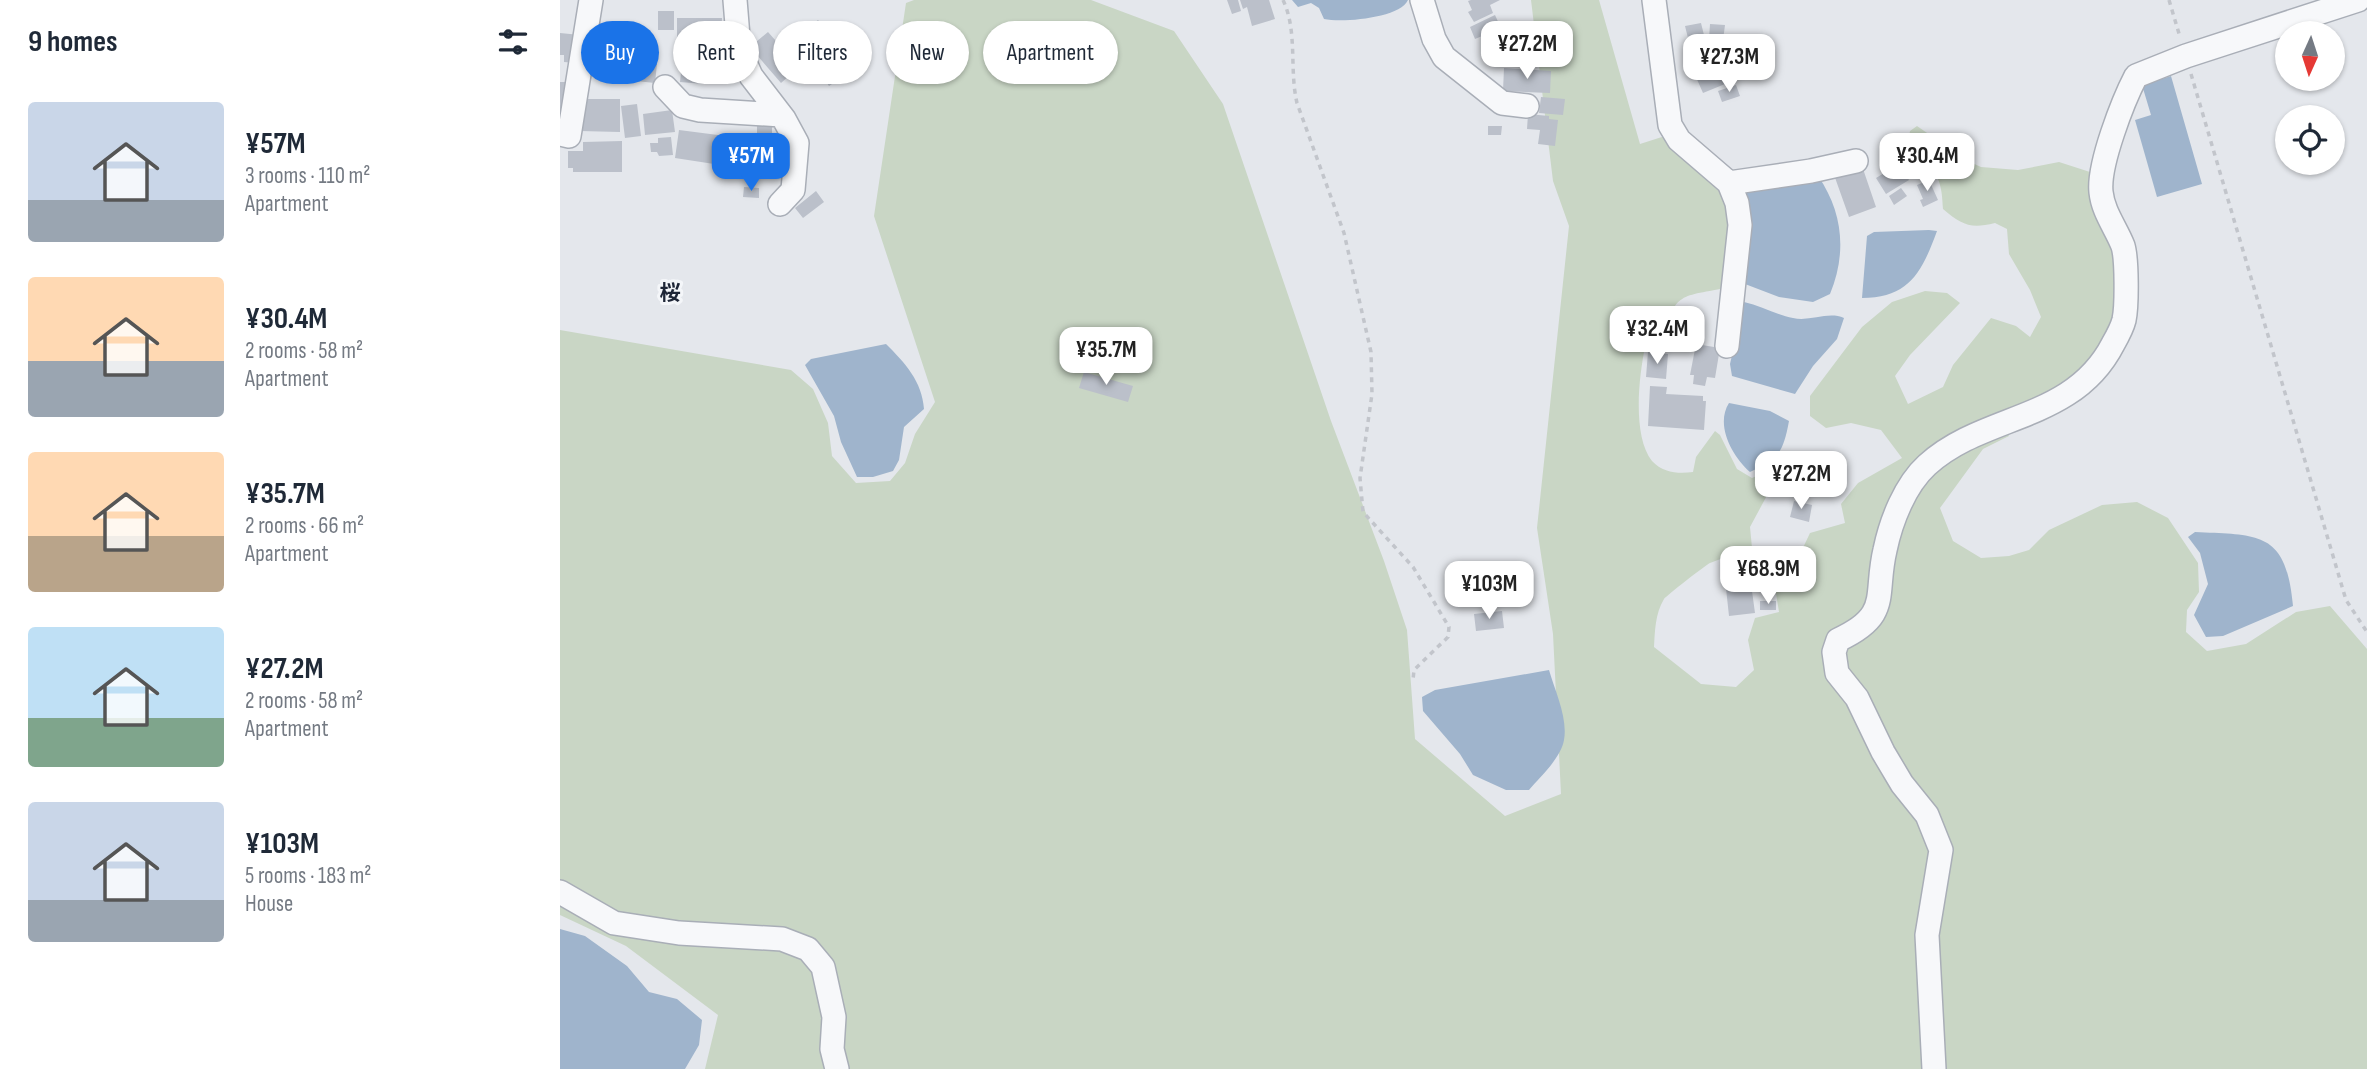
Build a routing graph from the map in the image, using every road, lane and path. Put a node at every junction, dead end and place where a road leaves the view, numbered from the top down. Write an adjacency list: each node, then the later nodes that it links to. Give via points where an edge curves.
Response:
1 (591, 0): 12 (street, via 569,136)
2 (735, 0): 11 (street, via 739,48 751,76)
3 (1283, 0): 18 (path, via 1289,14 1297,103 1344,233 1371,352 1372,394 1360,478 1363,512 1413,567 1449,627 1448,637 1413,670)
4 (1422, 0): 10 (street, via 1444,57 1502,103)
5 (1654, 0): 14 (street, via 1670,125 1679,140)
6 (2169, 0): 8 (path)
7 (2358, 0): 8 (street)
8 (2186, 56): 17 (path, via 2346,600); 21 (street, via 2136,76 2108,151 2101,191 2123,247 2124,319 2104,362 2075,390 2034,413 1962,440 1919,472 1887,542 1880,604 1861,630 1838,640 1833,652 1837,673 1857,698 1902,784 1927,815 1941,850 1927,934)
9 (665, 87): 11 (street, via 683,106)
10 (1527, 106)
11 (781, 115): 15 (street, via 797,144 793,190)
12 (560, 134)
13 (1856, 161): 14 (street)
14 (1729, 183): 16 (street, via 1740,225)
15 (780, 204)
16 (1727, 346)
17 (2367, 632)
18 (1413, 680)
19 (560, 892): 20 (street, via 614,923 679,933 782,939 808,948 823,967 834,1017 832,1049)
20 (837, 1069)
21 (1934, 1069)

